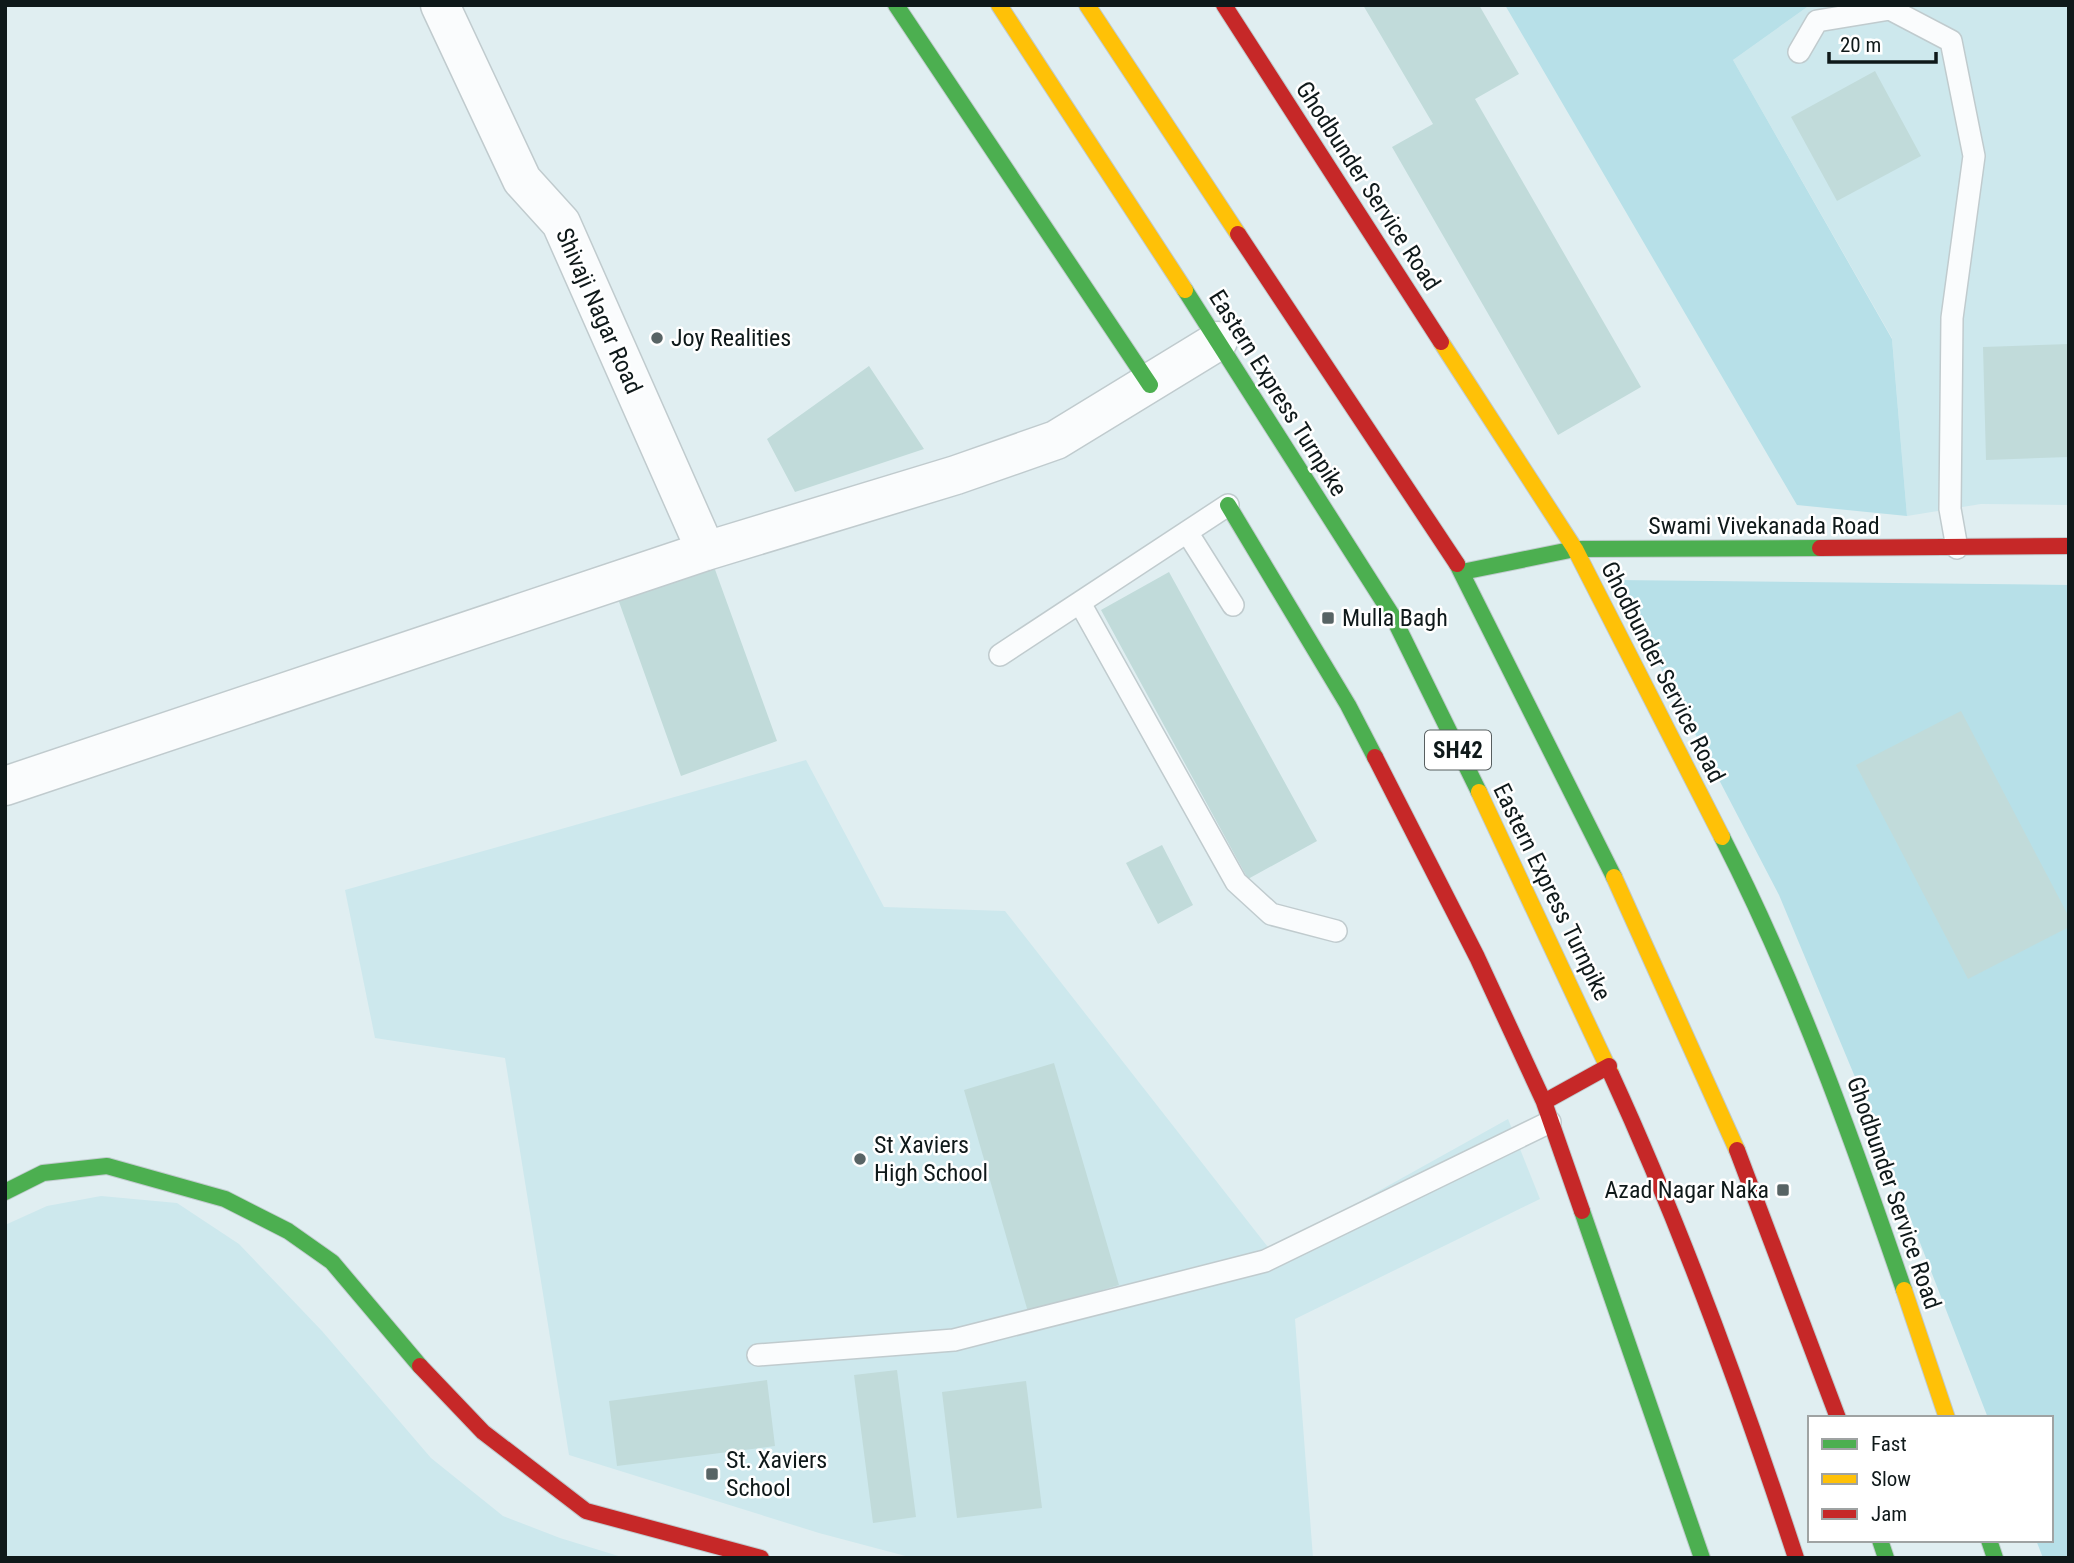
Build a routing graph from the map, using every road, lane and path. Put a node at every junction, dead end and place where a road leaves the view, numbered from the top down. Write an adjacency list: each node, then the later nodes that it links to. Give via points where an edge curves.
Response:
1 (440, 5): 14 (street, Shivaji Nagar Road, via 522,180 561,223)
2 (896, 5): 8 (street)
3 (999, 5): 7 (street, Eastern Express Turnpike / SH42)
4 (1087, 5): 15 (street)
5 (1224, 5): 13 (street, Ghodbunder Service Road)
6 (1799, 52): 12 (lane, via 1817,21 1890,9 1951,40 1974,156 1952,318 1950,509)
7 (1218, 341): 8 (street); 21 (street, Eastern Express Turnpike / SH42, via 1392,615)
8 (1150, 384): 14 (street, via 1056,440)
9 (1228, 505): 10 (lane); 22 (street, via 1348,705 1477,957)
10 (1187, 532): 16 (lane); 17 (lane)
11 (2069, 546): 12 (street, Swami Vivekanada Road)
12 (1957, 548): 13 (street, Swami Vivekanada Road)
13 (1575, 549): 15 (street, Swami Vivekanada Road); 26 (street, Ghodbunder Service Road, via 1738,868 1801,1004 1863,1168)
14 (706, 551): 19 (street)
15 (1462, 572): 25 (street, via 1607,861 1745,1169)
16 (1080, 603): 18 (lane); 20 (lane, via 1236,882 1271,914)
17 (1233, 605)
18 (1000, 655)
19 (5, 786)
20 (1336, 931)
21 (1609, 1066): 22 (street); 29 (street, Eastern Express Turnpike / SH42, via 1664,1190 1757,1438)
22 (1547, 1112): 24 (lane, via 1265,1261 954,1340); 28 (street)
23 (5, 1192): 27 (street, via 43,1173 107,1166 225,1199 288,1231 332,1262 398,1342 483,1432 586,1511)
24 (758, 1355)
25 (1837, 1416)
26 (1946, 1416)
27 (761, 1558)
28 (1702, 1558)
29 (1796, 1558)

